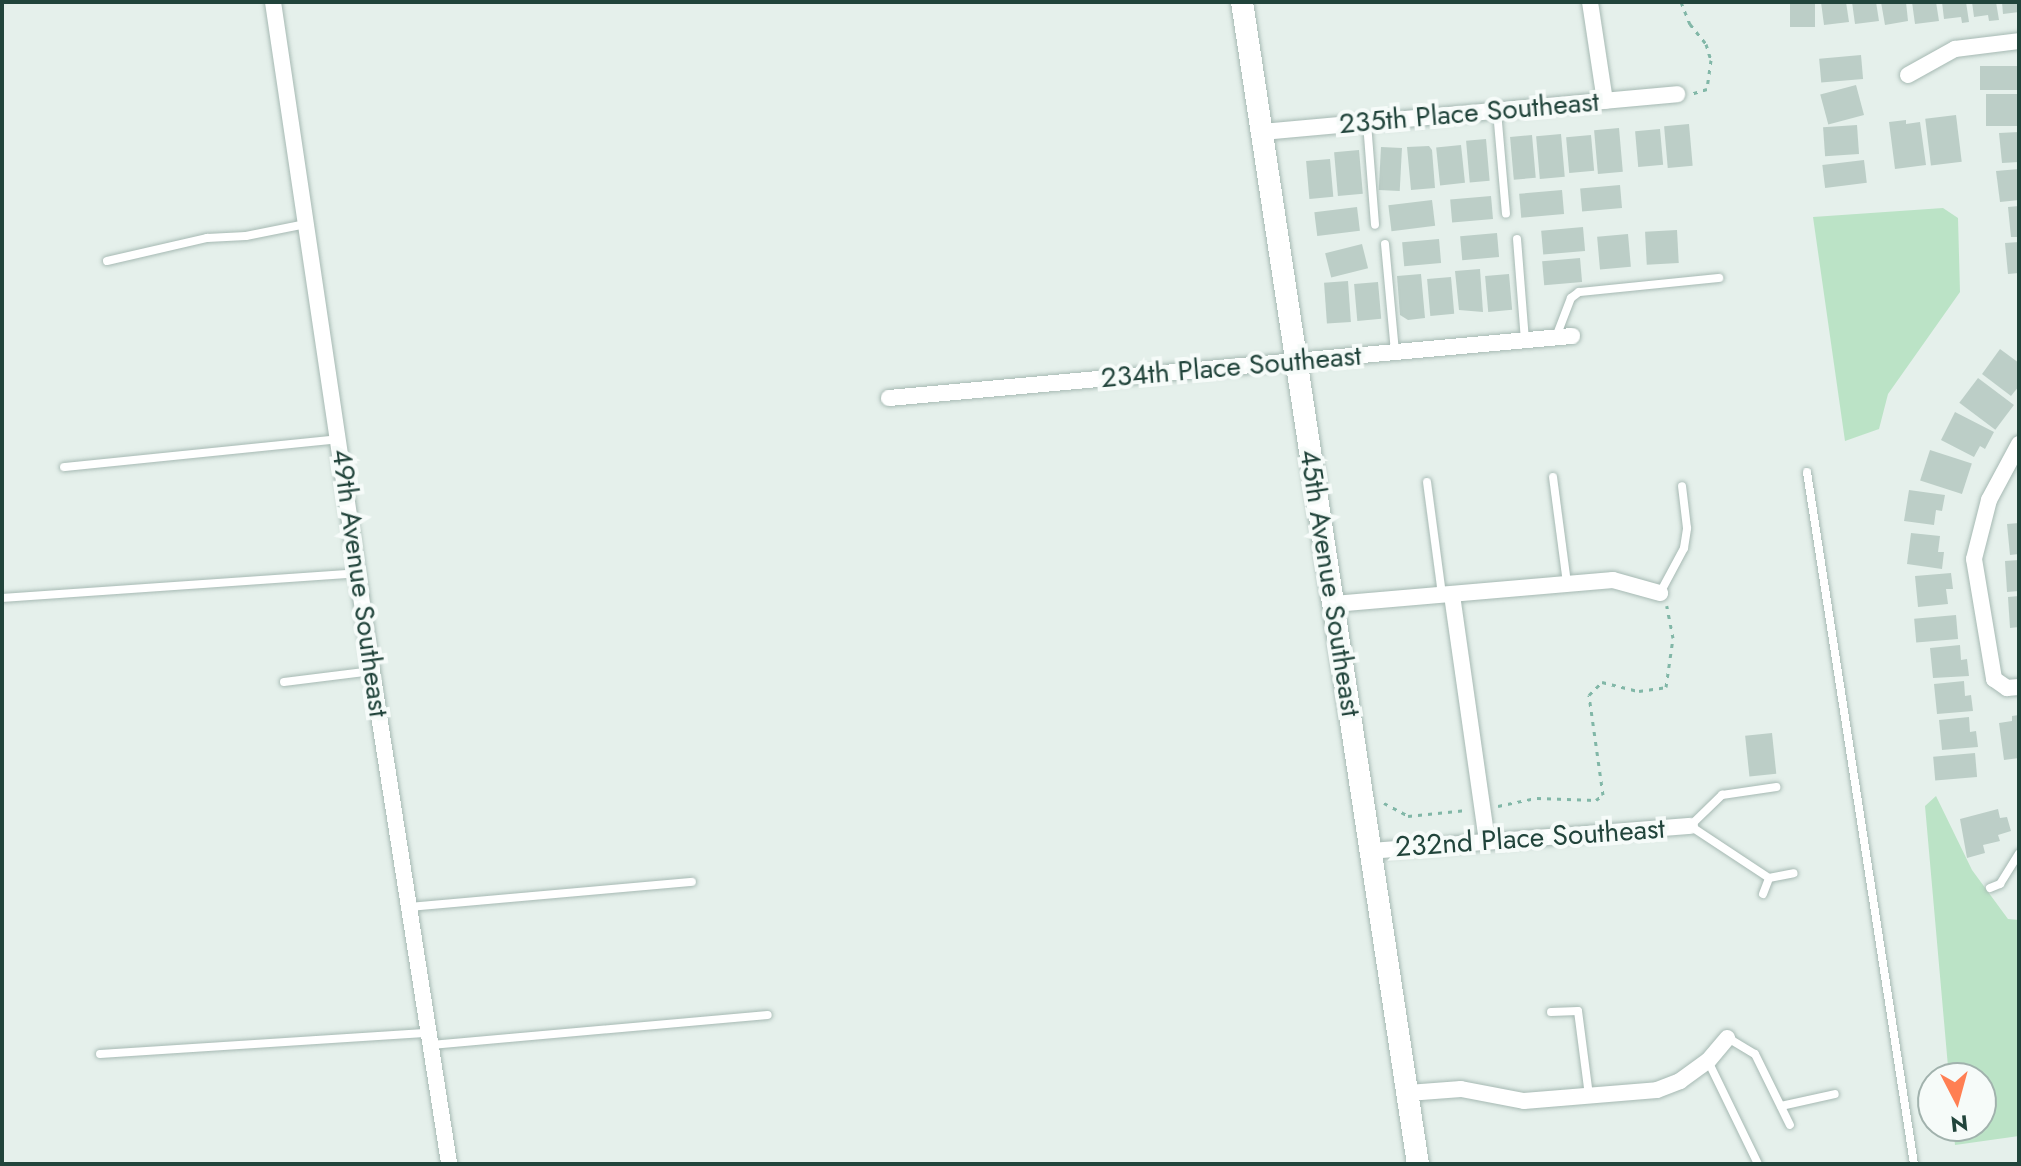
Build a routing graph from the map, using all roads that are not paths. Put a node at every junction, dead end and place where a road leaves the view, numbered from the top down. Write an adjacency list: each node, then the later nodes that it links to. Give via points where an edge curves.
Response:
1 (273, 2): 12 (street, 49th Avenue Southeast)
2 (1242, 2): 10 (street, 45th Avenue Southeast)
3 (1590, 2): 7 (street)
4 (2019, 41): 5 (street, via 1955,49)
5 (1908, 75)
6 (1677, 94): 7 (street, 235th Place Southeast)
7 (1605, 101): 8 (street, 235th Place Southeast)
8 (1497, 111): 9 (street, 235th Place Southeast); 11 (lane)
9 (1367, 123): 10 (street, 235th Place Southeast); 13 (lane)
10 (1262, 132): 21 (street, 45th Avenue Southeast)
11 (1506, 214)
12 (307, 224): 16 (lane, via 207,238); 23 (street, 49th Avenue Southeast)
13 (1375, 225)
14 (1517, 239): 19 (lane)
15 (1385, 244): 20 (lane)
16 (107, 261)
17 (1719, 278): 18 (lane, via 1579,292 1571,298)
18 (1564, 337): 19 (street, 234th Place Southeast)
19 (1525, 340): 20 (street, 234th Place Southeast)
20 (1395, 352): 21 (street, 234th Place Southeast)
21 (1296, 361): 22 (street, 234th Place Southeast); 35 (street, 45th Avenue Southeast)
22 (889, 398)
23 (340, 439): 25 (lane); 30 (street, 49th Avenue Southeast)
24 (2019, 444): 38 (street, via 1989,500 1974,559 1994,679 2007,688)
25 (64, 467)
26 (1807, 472): 64 (lane)
27 (1553, 477): 31 (lane)
28 (1427, 482): 33 (lane)
29 (1682, 486): 32 (lane, via 1684,548)
30 (358, 573): 34 (lane); 36 (street, 49th Avenue Southeast)
31 (1567, 585): 32 (street, via 1613,580); 33 (street)
32 (1660, 593)
33 (1447, 596): 35 (street); 41 (street)
34 (2, 598)
35 (1334, 604): 42 (street, 45th Avenue Southeast)
36 (372, 671): 37 (lane); 49 (street, 49th Avenue Southeast)
37 (284, 682)
38 (2019, 687)
39 (1776, 787): 40 (lane, via 1722,795)
40 (1690, 826): 41 (street, 232nd Place Southeast); 45 (lane)
41 (1487, 842): 42 (street, 232nd Place Southeast)
42 (1370, 851): 56 (street, 45th Avenue Southeast)
43 (2019, 853): 47 (lane, via 2000,884)
44 (1794, 873): 45 (lane)
45 (1769, 878): 48 (lane)
46 (692, 882): 49 (lane)
47 (1990, 888)
48 (1763, 894)
49 (409, 907): 53 (street, 49th Avenue Southeast)
50 (1551, 1012): 58 (lane, via 1578,1011)
51 (768, 1015): 53 (lane)
52 (1727, 1038): 55 (street); 59 (lane, via 1755,1054)
53 (429, 1039): 54 (lane); 61 (street, 49th Avenue Southeast)
54 (100, 1054)
55 (1708, 1061): 58 (street, via 1657,1090); 63 (lane)
56 (1408, 1093): 58 (street, via 1461,1089 1524,1101); 62 (street, 45th Avenue Southeast)
57 (1835, 1094): 59 (lane)
58 (1589, 1097)
59 (1781, 1106): 60 (lane)
60 (1790, 1125)
61 (449, 1164)
62 (1418, 1164)
63 (1758, 1164)
64 (1914, 1164)

